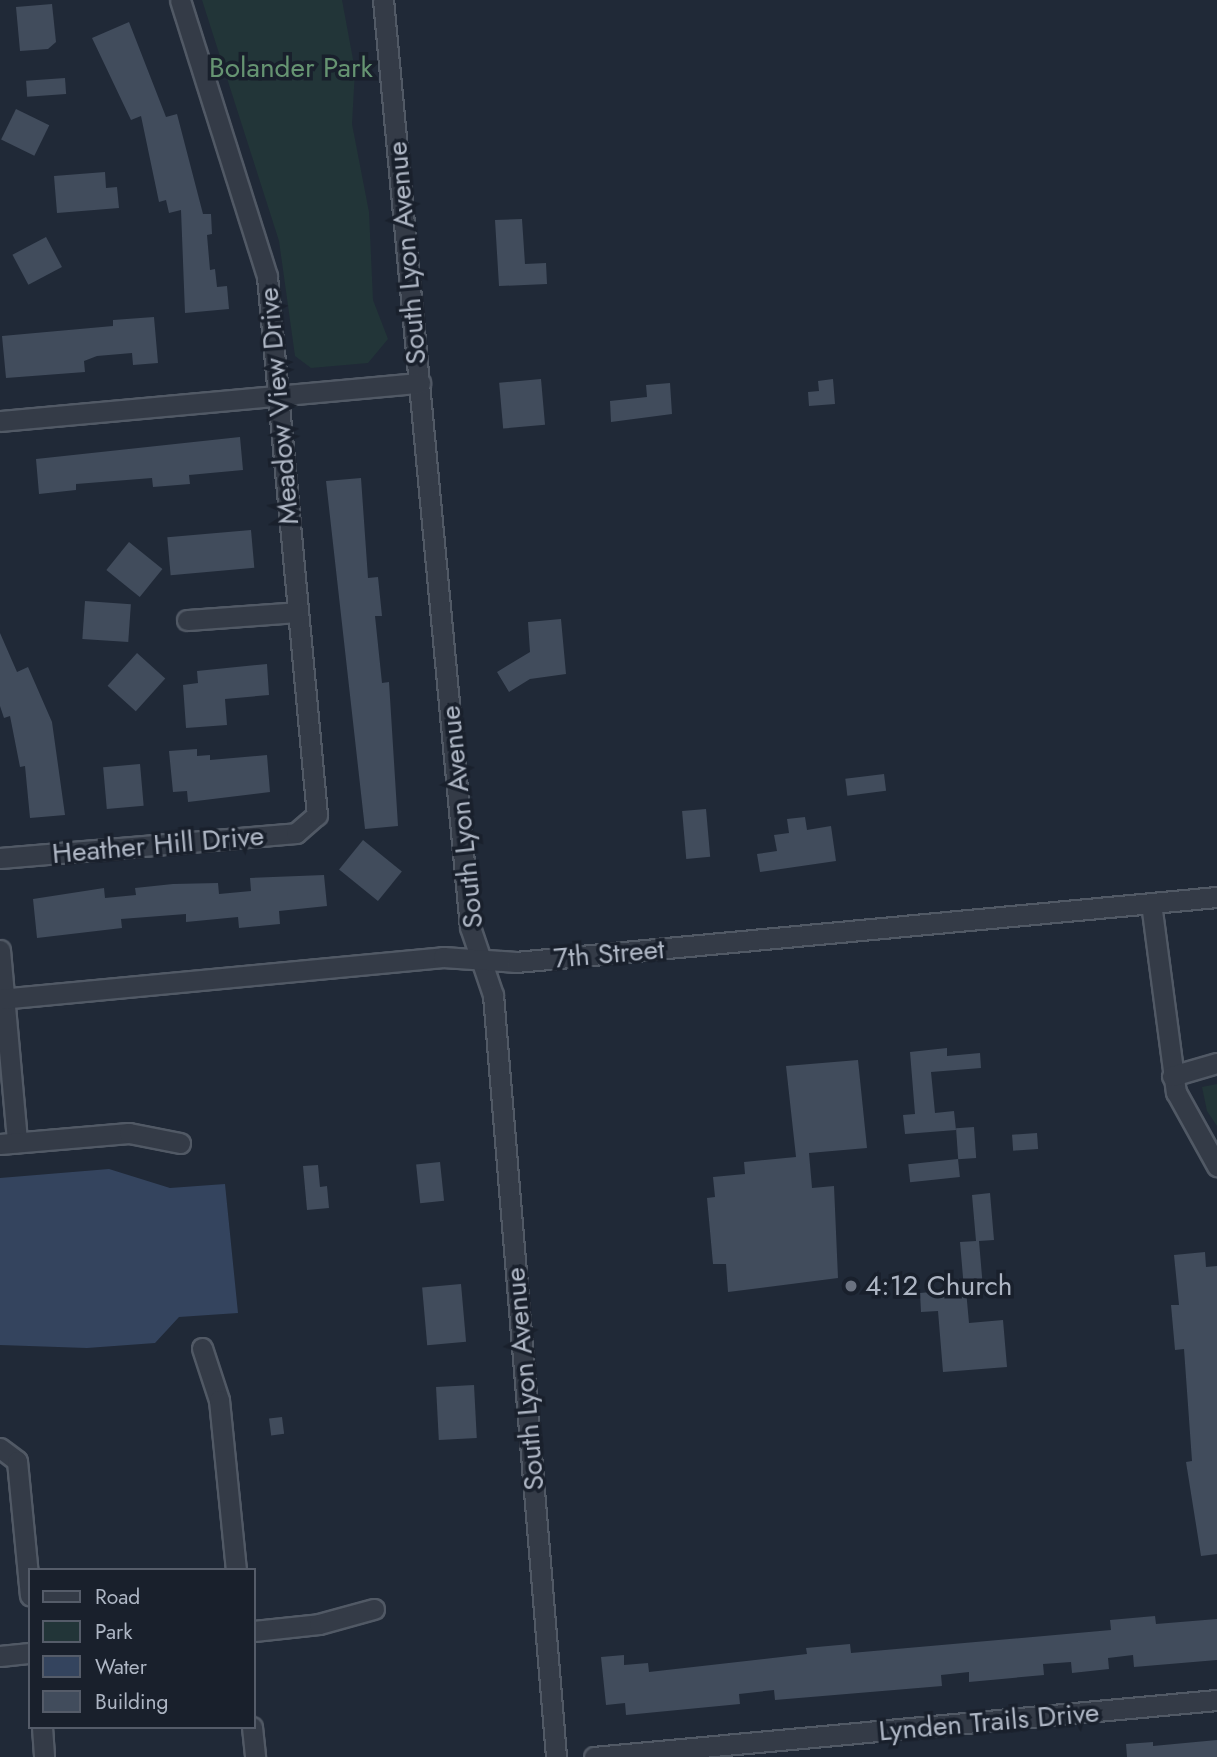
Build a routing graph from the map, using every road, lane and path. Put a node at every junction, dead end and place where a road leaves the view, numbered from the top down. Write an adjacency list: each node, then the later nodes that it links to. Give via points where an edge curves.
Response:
1 (180, 0): 4 (street, Meadow View Drive, via 267,276)
2 (383, 0): 3 (street, South Lyon Avenue)
3 (420, 383): 4 (street); 13 (street, South Lyon Avenue, via 470,927)
4 (279, 396): 5 (street); 6 (street, Meadow View Drive)
5 (0, 421)
6 (298, 612): 7 (street); 8 (street, Meadow View Drive, via 318,807)
7 (187, 620)
8 (312, 822): 9 (street, Heather Hill Drive, via 296,833)
9 (0, 858)
10 (1217, 897): 11 (street, 7th Street)
11 (1151, 903): 13 (street, 7th Street, via 516,962); 16 (street)
12 (0, 950): 14 (street)
13 (481, 960): 14 (street, 7th Street, via 443,957); 34 (street, South Lyon Avenue, via 493,995 498,1044)
14 (2, 999): 17 (street)
15 (1217, 1063): 16 (street)
16 (1172, 1076): 19 (street, via 1188,1121)
17 (9, 1143): 18 (street, via 129,1133)
18 (180, 1143)
19 (1217, 1166)
20 (202, 1349): 22 (street, via 219,1399)
21 (0, 1448): 23 (street, via 17,1461)
22 (236, 1568)
23 (28, 1574)
24 (374, 1609): 25 (street, via 319,1624)
25 (256, 1631)
26 (28, 1653): 27 (street)
27 (0, 1656)
28 (1217, 1700): 31 (street, Lynden Trails Drive)
29 (42, 1729): 32 (street)
30 (252, 1729): 33 (street)
31 (717, 1752): 35 (street, Lynden Trails Drive)
32 (44, 1757)
33 (255, 1757)
34 (556, 1757)
35 (594, 1757)

